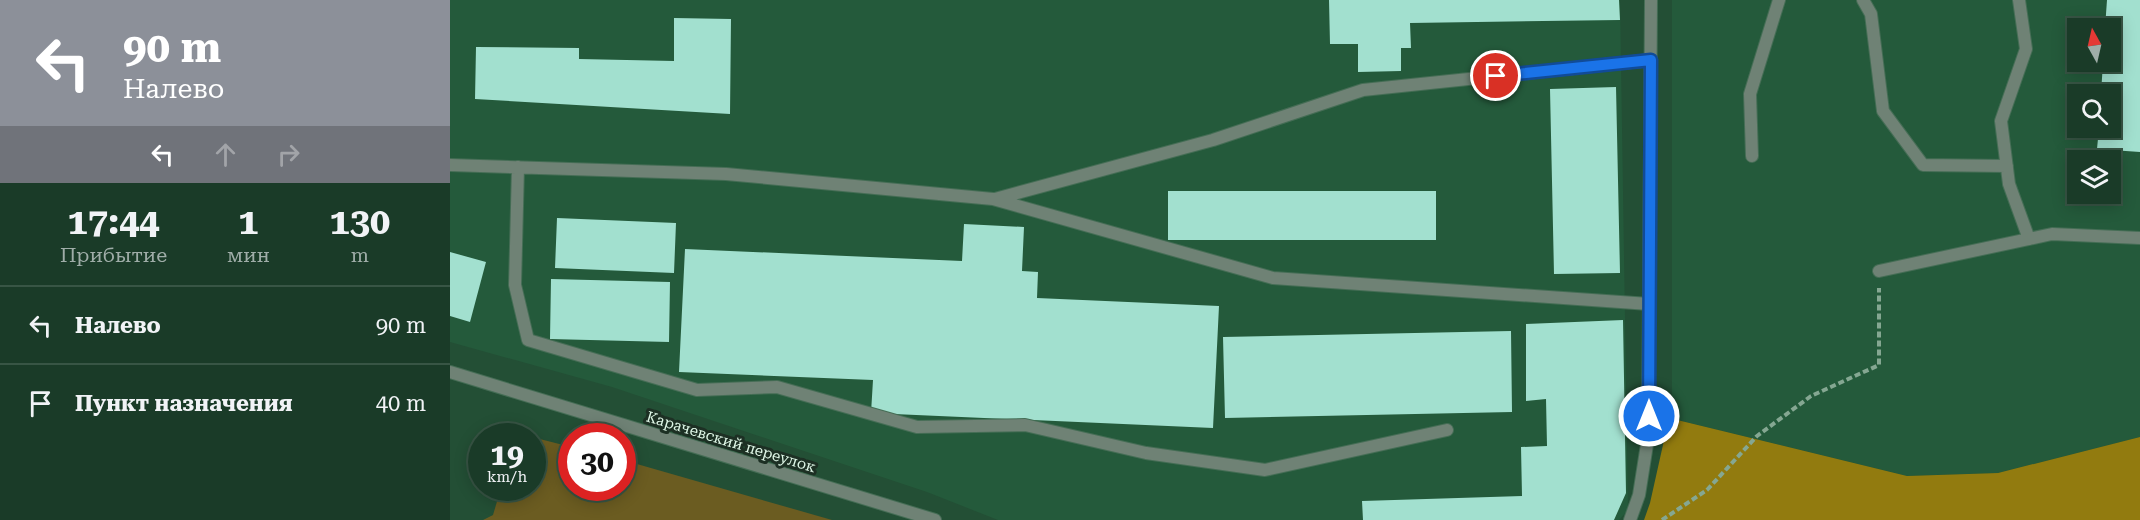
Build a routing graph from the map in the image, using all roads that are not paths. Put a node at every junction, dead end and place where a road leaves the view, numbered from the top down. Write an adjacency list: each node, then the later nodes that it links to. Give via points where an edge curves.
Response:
1 (1651, 0): 5 (street)
2 (1779, 0): 6 (street, via 1750,94)
3 (1863, 0): 8 (street, via 1871,14 1883,111 1923,165)
4 (2019, 0): 8 (street, via 2026,49 2001,121)
5 (1651, 60): 10 (street, via 1363,90 1213,141); 14 (street)
6 (1752, 156)
7 (450, 165): 9 (street)
8 (2007, 166): 12 (street, via 2009,184)
9 (518, 167): 10 (street, via 726,174); 16 (street, via 515,285 528,340 686,387 777,387 917,427 1025,425 1146,453 1265,470)
10 (993, 200): 14 (street, via 1273,278)
11 (2140, 238): 12 (street, via 2052,234)
12 (2029, 239): 13 (street)
13 (1879, 271)
14 (1649, 304): 18 (street, via 1648,438 1639,495)
15 (450, 372): 17 (street, Карачевский переулок)
16 (1448, 430)
17 (935, 520)
18 (1630, 520)

